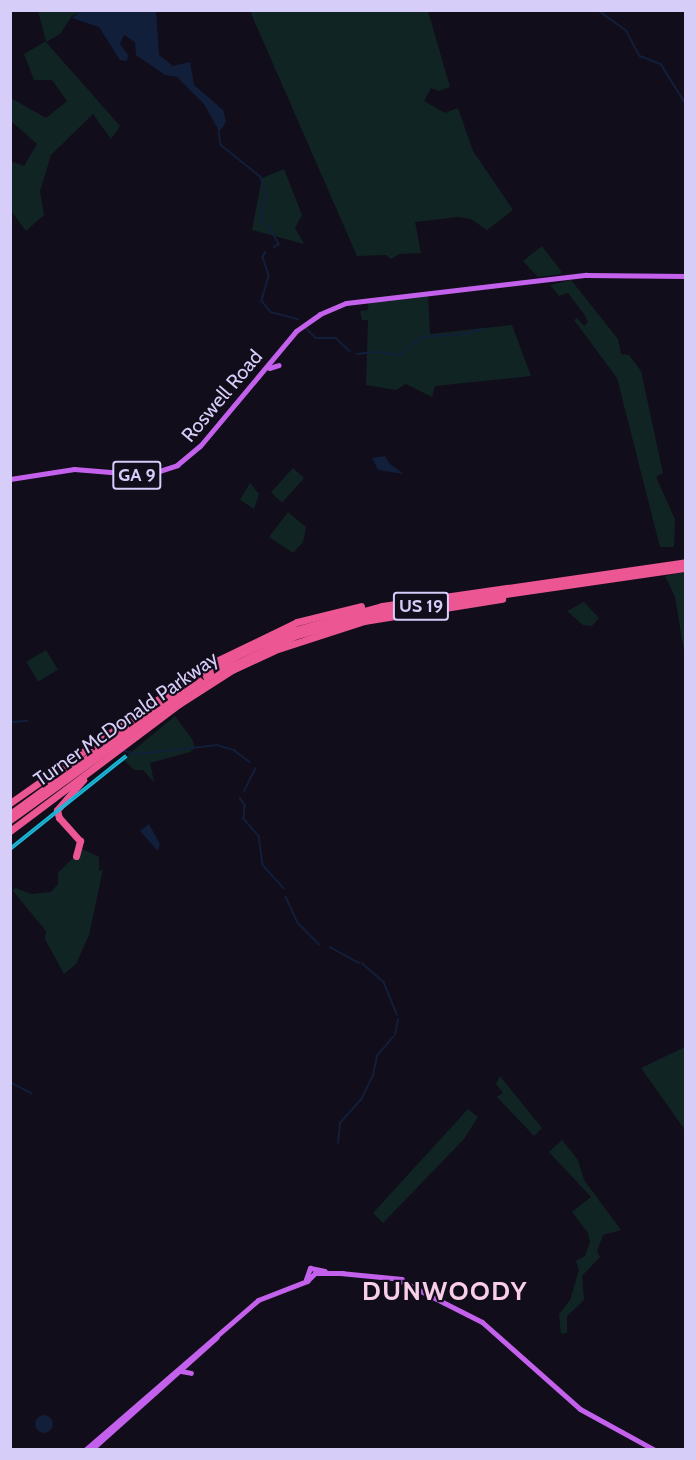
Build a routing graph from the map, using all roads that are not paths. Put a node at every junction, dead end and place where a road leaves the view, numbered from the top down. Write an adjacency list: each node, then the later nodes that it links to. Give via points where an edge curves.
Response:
1 (686, 274): 2 (main road, Roswell Road, via 597,274 333,308 306,323)
2 (278, 352): 3 (main road, Roswell Road); 3 (main road, via 281,367)
3 (262, 371): 4 (main road, Roswell Road / GA 9, via 209,436 212,441 181,463 157,473 74,470)
4 (10, 479)
5 (686, 562): 8 (highway, Turner McDonald Parkway / US 19)
6 (686, 568): 7 (highway, Turner McDonald Parkway / US 19)
7 (521, 592): 10 (highway, via 497,600 364,621 297,641 223,675); 15 (highway, Turner McDonald Parkway / US 19, via 362,616 267,647 201,682)
8 (438, 598): 9 (highway, via 383,601 297,622 235,650); 14 (highway, Turner McDonald Parkway / US 19, via 336,616 236,656 181,689)
9 (154, 701): 12 (highway); 12 (highway)
10 (152, 723): 11 (highway); 16 (highway)
11 (84, 778): 13 (highway); 17 (highway, via 57,810)
12 (10, 802)
13 (50, 809)
14 (10, 814)
15 (10, 820)
16 (10, 831)
17 (79, 848)
18 (343, 1274): 19 (main road, via 316,1273); 19 (main road, via 310,1268); 27 (main road, via 399,1280 436,1297 499,1334 580,1408)
19 (302, 1281): 20 (main road, via 264,1296)
20 (234, 1319): 21 (main road); 24 (main road)
21 (194, 1359): 22 (main road); 22 (main road, via 192,1371)
22 (179, 1371): 26 (main road)
23 (123, 1408): 24 (main road)
24 (131, 1409): 25 (main road)
25 (85, 1449)
26 (91, 1449)
27 (655, 1449)

